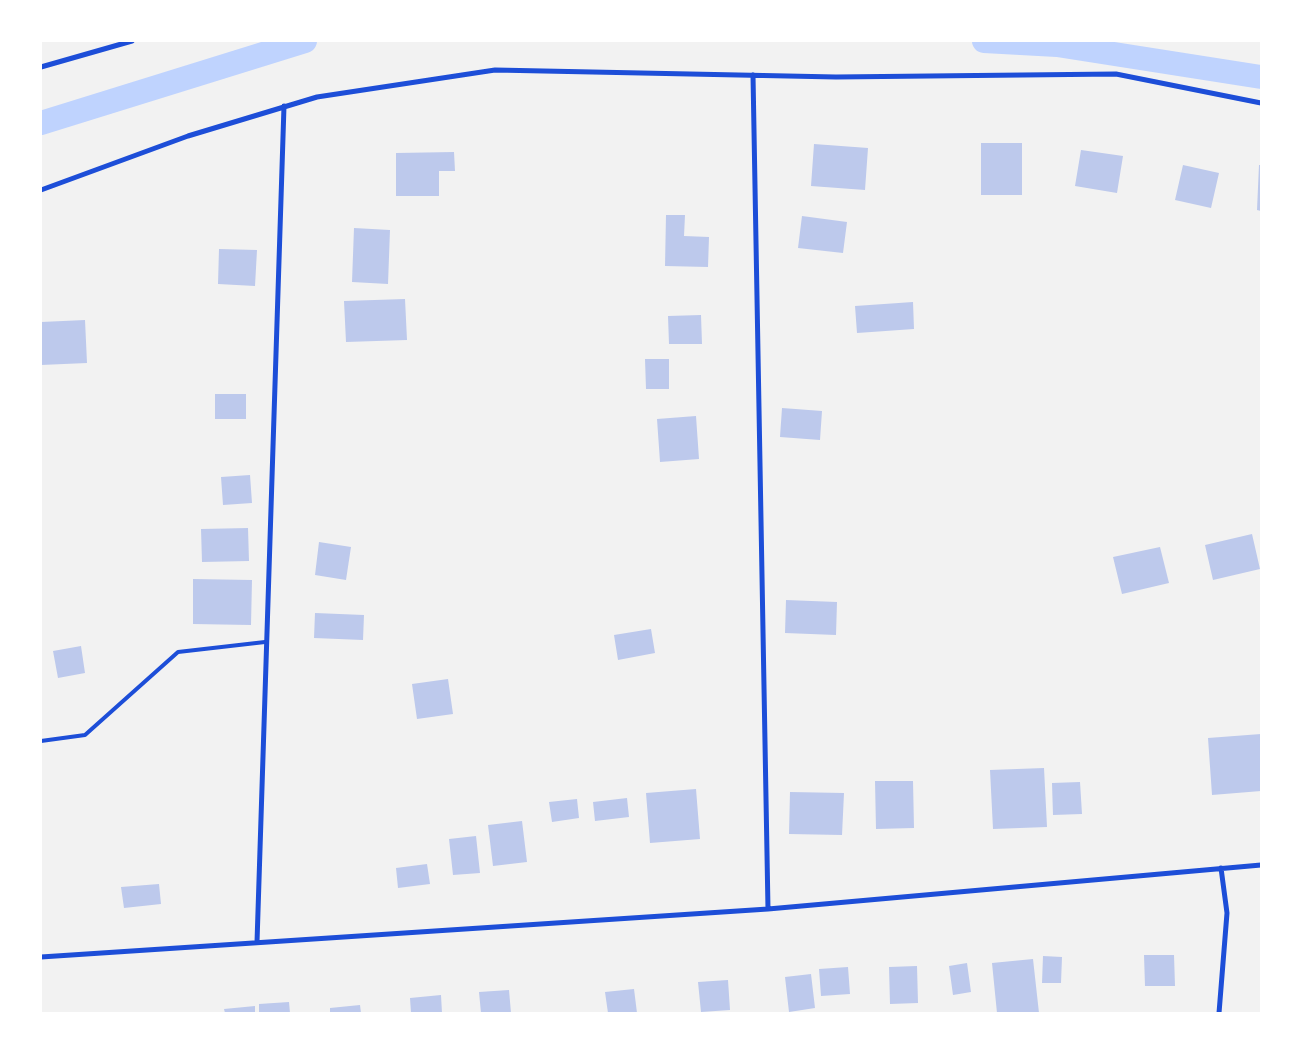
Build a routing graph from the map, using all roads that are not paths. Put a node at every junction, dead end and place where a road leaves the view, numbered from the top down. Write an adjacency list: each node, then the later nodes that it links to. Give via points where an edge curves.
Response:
1 (132, 41): 2 (street)
2 (41, 67)
3 (753, 75): 4 (street, via 1116,74); 5 (street, via 496,70 317,96); 11 (street)
4 (1261, 103)
5 (284, 106): 6 (street, via 188,136); 7 (street)
6 (41, 190)
7 (265, 642): 8 (lane, via 178,652 85,736); 12 (street)
8 (41, 741)
9 (1261, 865): 10 (street)
10 (1222, 868): 11 (street); 14 (street, via 1227,913)
11 (768, 909): 12 (street)
12 (257, 942): 13 (street)
13 (41, 958)
14 (1219, 1013)

